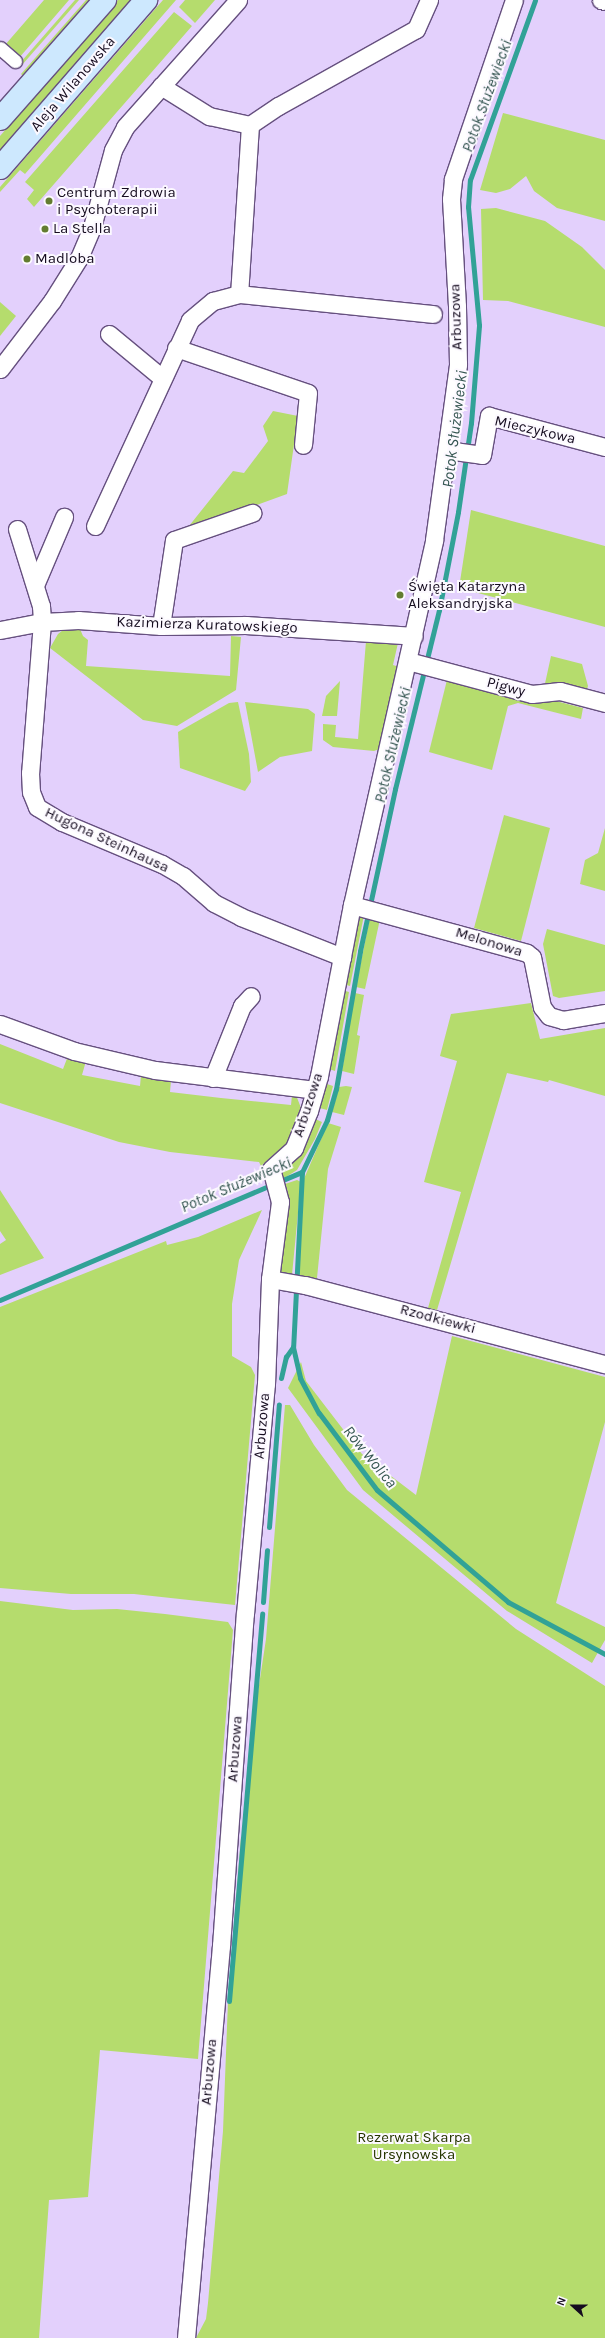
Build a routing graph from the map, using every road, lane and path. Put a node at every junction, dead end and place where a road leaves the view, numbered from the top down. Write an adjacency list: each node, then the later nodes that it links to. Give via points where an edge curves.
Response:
1 (104, 0): 11 (main road, Aleja Wilanowska)
2 (146, 0): 13 (main road, Aleja Wilanowska)
3 (238, 0): 10 (street)
4 (429, 0): 12 (street, via 416,29 268,112)
5 (514, 0): 22 (street, Arbuzowa, via 453,179 451,199 458,339)
6 (601, 0): 7 (street)
7 (605, 1)
8 (0, 48): 9 (street)
9 (15, 61)
10 (162, 86): 12 (street, via 209,116); 18 (street, via 135,114 118,140 108,164 92,227 71,273 40,319)
11 (0, 119)
12 (250, 125): 14 (street)
13 (0, 168)
14 (239, 294): 15 (street); 17 (street, via 213,300 190,320)
15 (433, 314)
16 (109, 334): 19 (street)
17 (176, 348): 19 (street); 20 (street, via 308,393)
18 (0, 369)
19 (162, 378): 25 (street)
20 (303, 445)
21 (605, 447): 22 (street, Mieczykowa, via 489,416 482,455)
22 (452, 450): 31 (street, Arbuzowa)
23 (252, 513): 29 (street, via 174,540)
24 (64, 517): 27 (street)
25 (95, 526)
26 (17, 529): 27 (street, Hugona Steinhausa)
27 (36, 583): 28 (street, Hugona Steinhausa)
28 (42, 622): 29 (street, Kazimierza Kuratowskiego, via 78,620); 30 (street, Kazimierza Kuratowskiego); 35 (street, Hugona Steinhausa, via 31,761 31,792 37,807 62,822 162,864 183,876 214,903 241,917)
29 (161, 626): 31 (street, Kazimierza Kuratowskiego, via 246,625)
30 (0, 630)
31 (414, 636): 32 (street, Arbuzowa)
32 (411, 661): 33 (street, Pigwy, via 532,694 560,691); 34 (street, Arbuzowa)
33 (605, 703)
34 (355, 906): 35 (street, Arbuzowa); 37 (street, Melonowa, via 527,952 532,957 542,1008 546,1013 555,1019 563,1020)
35 (342, 957): 40 (street, Arbuzowa)
36 (251, 996): 39 (street, via 242,1006)
37 (605, 1013)
38 (0, 1024): 39 (street, via 74,1051 154,1070)
39 (213, 1078): 40 (street)
40 (315, 1090): 41 (street, Arbuzowa, via 298,1139 287,1157 271,1169 280,1195)
41 (274, 1280): 42 (street, Rzodkiewki, via 305,1284); 43 (street, Arbuzowa, via 244,1621 221,1946)
42 (605, 1364)
43 (186, 2338)

